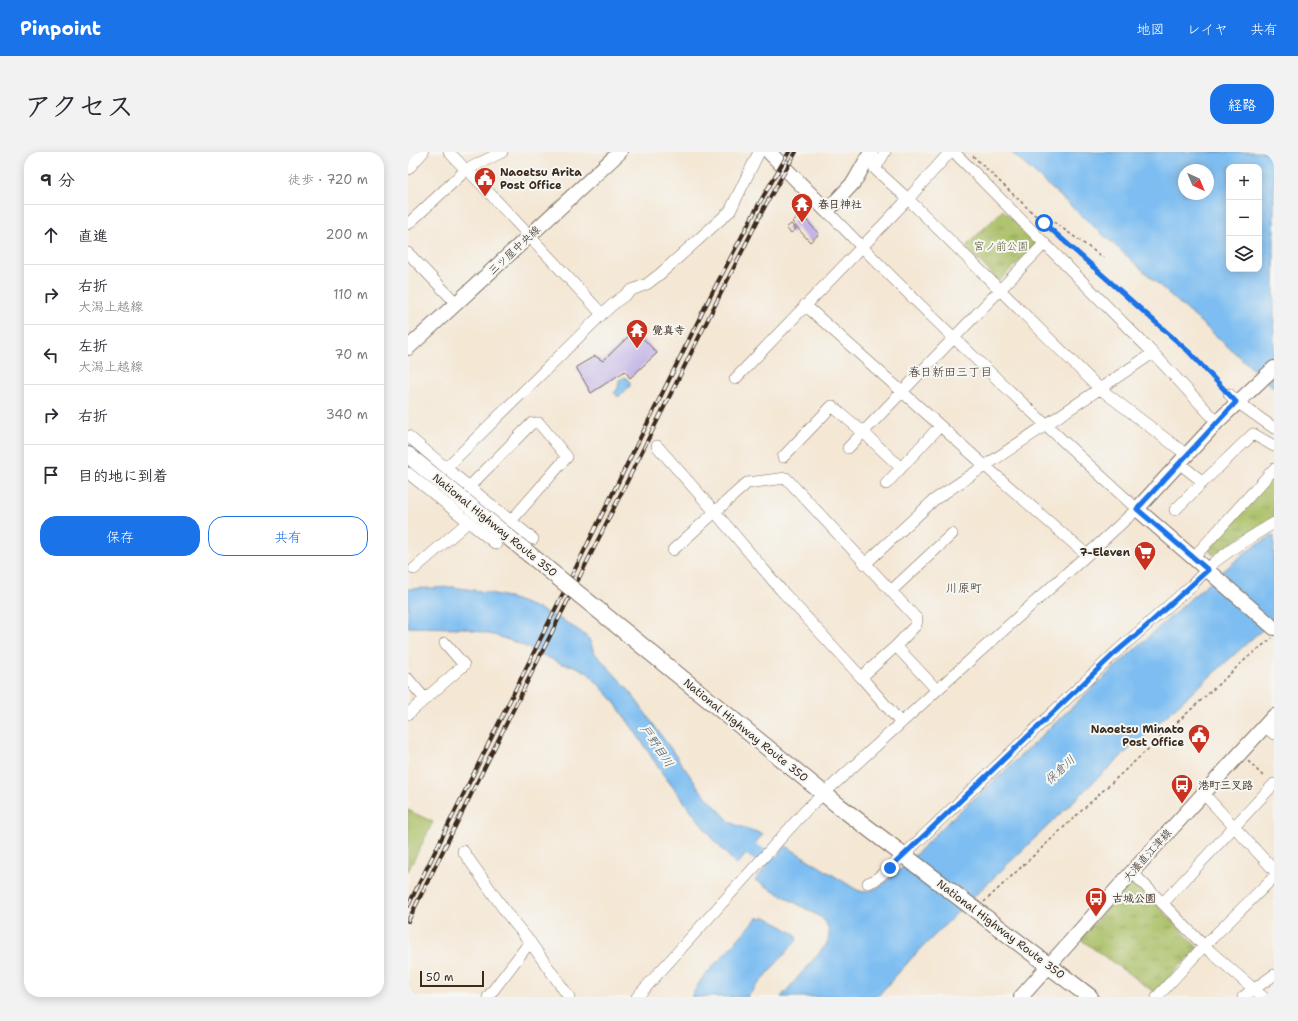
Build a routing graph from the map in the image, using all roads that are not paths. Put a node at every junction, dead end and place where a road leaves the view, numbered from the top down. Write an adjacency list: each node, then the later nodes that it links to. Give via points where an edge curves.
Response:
1 (423, 152): 11 (street)
2 (449, 152): 12 (street)
3 (502, 152): 12 (street)
4 (620, 152): 16 (main road, 三ツ屋中央線)
5 (759, 152): 23 (street, via 730,211 660,274 627,294)
6 (769, 152): 14 (main road)
7 (871, 152): 14 (main road, via 854,182)
8 (885, 152): 13 (street, via 875,169)
9 (950, 152): 13 (street)
10 (954, 152): 17 (street)
11 (408, 170)
12 (467, 170): 15 (street); 16 (street)
13 (908, 199): 18 (street); 20 (street)
14 (827, 211): 18 (street)
15 (408, 224)
16 (529, 236): 21 (main road, 三ツ屋中央線); 23 (street)
17 (1044, 244): 20 (street); 26 (street)
18 (862, 248): 22 (street); 24 (street)
19 (408, 253): 21 (street)
20 (999, 290): 24 (street); 29 (street)
21 (457, 304): 25 (main road, 三ツ屋中央線)
22 (805, 305): 28 (street); 30 (street)
23 (602, 314): 45 (street)
24 (954, 338): 30 (street); 33 (street)
25 (408, 348)
26 (1153, 353): 29 (street); 32 (street)
27 (1274, 368): 31 (main road)
28 (734, 379)
29 (1100, 388): 33 (street); 43 (street)
30 (902, 392): 34 (street); 36 (street)
31 (1237, 397): 32 (main road); 35 (street)
32 (1217, 422): 43 (main road)
33 (1044, 425): 44 (street); 52 (street)
34 (940, 426): 44 (street); 46 (street)
35 (1274, 428)
36 (863, 432): 40 (street); 42 (street, via 832,406); 46 (street)
37 (408, 436): 45 (street)
38 (657, 446): 54 (street)
39 (1274, 446): 49 (street, via 1253,434)
40 (848, 448)
41 (408, 455): 51 (highway, National Highway Route 350)
42 (783, 457)
43 (1183, 459): 49 (street); 52 (main road)
44 (984, 465): 62 (street); 64 (street, via 934,500)
45 (446, 468): 51 (street)
46 (901, 468): 50 (street)
47 (1274, 469): 63 (street)
48 (408, 473): 56 (street)
49 (1203, 482): 53 (street)
50 (886, 484)
51 (464, 492): 55 (street); 55 (street, via 532,423 539,423 567,457); 80 (highway, National Highway Route 350, bridge, via 597,609)
52 (1137, 509): 62 (street); 63 (main road)
53 (1175, 510)
54 (715, 512): 61 (street); 64 (street, via 747,483 786,478); 71 (street, via 781,590)
55 (511, 521): 59 (street)
56 (468, 522): 60 (street); 65 (street)
57 (1274, 523): 66 (street, via 1213,562)
58 (952, 534): 67 (street)
59 (533, 539)
60 (496, 544)
61 (673, 550)
62 (1087, 555): 73 (street)
63 (1194, 557): 66 (main road)
64 (865, 564): 67 (street)
65 (414, 569)
66 (1210, 572): 68 (main road); 83 (street, via 1115,653)
67 (891, 592): 70 (street, via 916,619 916,625)
68 (1274, 630)
69 (444, 643): 74 (street, via 464,665)
70 (896, 646): 71 (street); 73 (street)
71 (862, 678): 76 (street)
72 (408, 679): 74 (street)
73 (937, 690): 76 (street)
74 (425, 699): 75 (street)
75 (408, 714)
76 (901, 723): 80 (street)
77 (1271, 725): 79 (main road, 大瀁直江津線, via 1239,753)
78 (1273, 785): 81 (street)
79 (1203, 793): 81 (street); 85 (main road, 大瀁直江津線)
80 (824, 794): 83 (highway, National Highway Route 350); 96 (street, via 808,808)
81 (1234, 827): 84 (street); 88 (street)
82 (463, 851): 89 (street, via 508,916)
83 (906, 856): 87 (street); 91 (highway, National Highway Route 350)
84 (1274, 870)
85 (1132, 872): 88 (street); 91 (main road, 大瀁直江津線)
86 (1274, 877): 90 (street)
87 (868, 883)
88 (1163, 903): 90 (street)
89 (530, 942): 94 (street); 95 (street)
90 (1204, 946): 93 (street); 99 (street)
91 (1048, 965): 97 (main road, 大瀁直江津線); 98 (highway, National Highway Route 350)
92 (1274, 975): 93 (street)
93 (1254, 989): 100 (street); 101 (street)
94 (488, 997)
95 (568, 997)
96 (637, 997)
97 (1021, 997)
98 (1090, 997)
99 (1157, 997)
100 (1243, 997)
101 (1263, 997)

